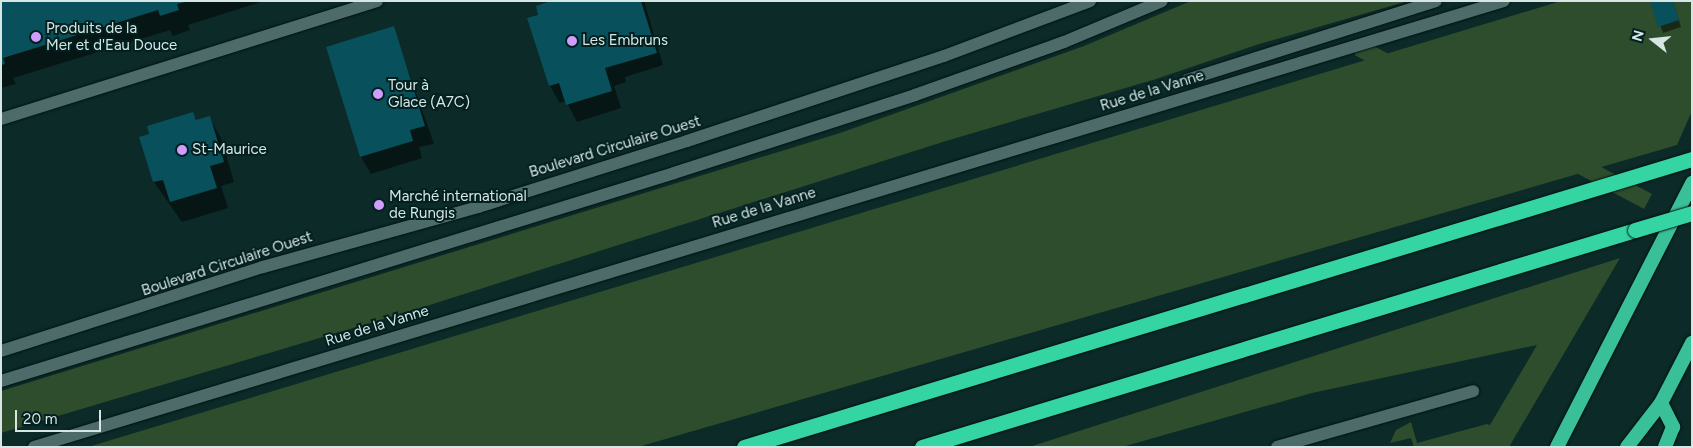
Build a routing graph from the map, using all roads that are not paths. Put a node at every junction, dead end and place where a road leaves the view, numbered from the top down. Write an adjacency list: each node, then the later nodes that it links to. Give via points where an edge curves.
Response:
1 (377, 1): 7 (street)
2 (1090, 1): 12 (street, Boulevard Circulaire Ouest, via 944,56 687,141 478,207 263,267)
3 (1162, 1): 13 (street, via 1064,42 915,95)
4 (1436, 1): 6 (street)
5 (1504, 1): 16 (street, Rue de la Vanne)
6 (1187, 80)
7 (1, 119)
8 (1692, 159): 17 (highway)
9 (1692, 183): 20 (highway)
10 (1692, 213): 18 (highway, bridge)
11 (1692, 343): 15 (highway)
12 (1, 351)
13 (1, 381)
14 (1473, 391): 19 (street)
15 (1661, 403): 21 (highway); 22 (highway, via 1673,427)
16 (34, 447)
17 (744, 447)
18 (922, 447)
19 (1277, 447)
20 (1557, 447)
21 (1627, 447)
22 (1664, 447)

